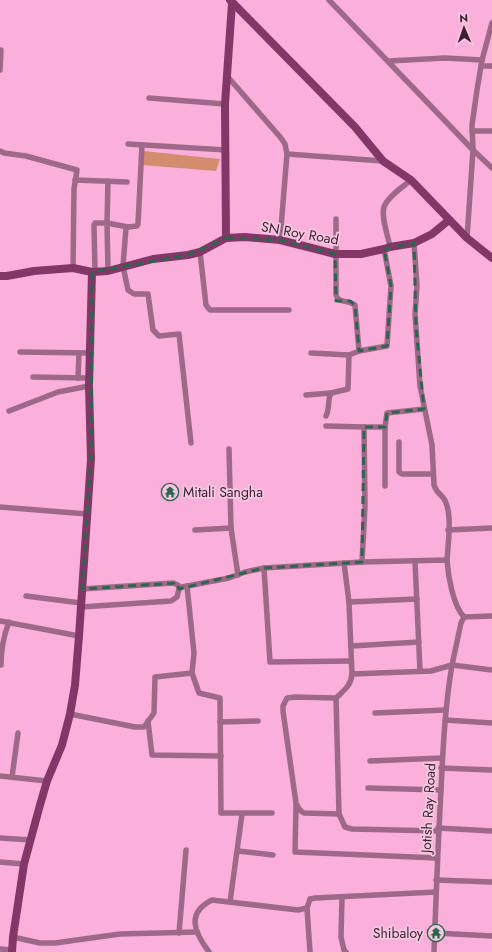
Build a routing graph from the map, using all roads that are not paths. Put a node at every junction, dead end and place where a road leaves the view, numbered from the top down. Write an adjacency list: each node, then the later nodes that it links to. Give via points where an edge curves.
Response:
1 (329, 0): 5 (street)
2 (231, 2): 9 (street); 20 (street, via 355,127)
3 (492, 23): 6 (street)
4 (0, 50): 8 (street)
5 (389, 61): 6 (street, via 440,58); 17 (street)
6 (481, 63): 7 (street); 12 (street)
7 (492, 66)
8 (0, 70)
9 (226, 76): 11 (street); 19 (street, via 281,138)
10 (149, 98): 11 (street)
11 (225, 104): 16 (street)
12 (472, 131): 13 (street); 17 (street)
13 (492, 132)
14 (128, 144): 15 (street)
15 (142, 145): 16 (street); 29 (street, via 138,224 135,227)
16 (226, 150): 30 (street)
17 (473, 150): 21 (street); 31 (street)
18 (0, 151): 22 (street, via 77,170)
19 (287, 154): 20 (street); 32 (street)
20 (383, 161): 23 (street)
21 (492, 168)
22 (75, 180): 24 (street); 39 (street)
23 (411, 180): 27 (street); 34 (street, via 384,207)
24 (108, 181): 25 (street); 28 (street)
25 (127, 182)
26 (336, 219): 36 (street)
27 (449, 220): 31 (street); 33 (street, SN Roy Road, via 432,234)
28 (107, 223): 29 (street); 40 (street); 41 (street, via 98,222 94,225)
29 (128, 226): 38 (street)
30 (226, 238): 32 (street, SN Roy Road); 35 (street, SN Roy Road)
31 (467, 238): 37 (street)
32 (280, 240): 36 (street, SN Roy Road)
33 (414, 243): 34 (street, SN Roy Road); 55 (street, via 417,286 415,314)
34 (387, 248): 36 (street, SN Roy Road, via 360,254); 45 (street, via 391,286 387,346)
35 (200, 252): 38 (street, SN Roy Road); 43 (street, via 206,305 210,310)
36 (335, 254): 45 (street, via 336,294 341,301 350,301 354,305)
37 (492, 258)
38 (123, 266): 40 (street, SN Roy Road); 62 (street, via 128,290 134,294 148,294 153,330 159,336 179,334)
39 (73, 268): 41 (street, SN Roy Road); 42 (street, SN Roy Road)
40 (108, 271): 41 (street, SN Roy Road)
41 (93, 272): 47 (street)
42 (0, 276)
43 (289, 310)
44 (20, 352): 46 (street)
45 (359, 352): 49 (street)
46 (79, 353): 47 (street); 51 (street)
47 (90, 353): 52 (street)
48 (311, 353): 49 (street)
49 (349, 355): 53 (street, via 348,390)
50 (33, 377): 51 (street)
51 (78, 378): 52 (street)
52 (89, 382): 56 (street); 67 (street, via 91,459)
53 (331, 393): 54 (street); 57 (street)
54 (306, 395)
55 (424, 409): 59 (street, via 387,413); 64 (street, via 432,445)
56 (9, 411)
57 (326, 416)
58 (326, 426): 60 (street)
59 (385, 426): 60 (street); 65 (street)
60 (364, 427): 74 (street, via 365,506)
61 (399, 442): 64 (street, via 399,472)
62 (191, 443)
63 (229, 449): 68 (street)
64 (433, 474): 71 (street, via 436,491 448,506)
65 (385, 486)
66 (0, 507): 67 (street)
67 (88, 514): 79 (street)
68 (231, 528): 70 (street); 77 (street)
69 (492, 528): 71 (street)
70 (195, 530)
71 (448, 530): 72 (street)
72 (447, 560): 73 (street); 86 (street, via 448,575 455,599)
73 (415, 561): 74 (street); 82 (street)
74 (362, 562): 75 (street)
75 (344, 563): 76 (street); 83 (street)
76 (264, 568): 77 (street); 92 (street, via 270,662)
77 (238, 575): 78 (street)
78 (187, 586): 80 (street); 97 (street, via 194,653)
79 (82, 589): 80 (street, via 173,583 178,585); 84 (street)
80 (179, 589): 84 (street, via 177,597 171,601)
81 (26, 596): 84 (street)
82 (417, 599): 83 (street); 90 (street)
83 (349, 602): 91 (street)
84 (81, 605): 89 (street)
85 (492, 616): 86 (street)
86 (464, 617): 94 (street, Jotish Ray Road)
87 (0, 621): 88 (street)
88 (9, 622): 89 (street); 93 (street, via 1,648)
89 (80, 636): 102 (street)
90 (419, 642): 91 (street); 96 (street)
91 (351, 646): 92 (street)
92 (351, 661): 98 (street)
93 (1, 665)
94 (452, 665): 95 (street); 96 (street, via 439,670); 100 (street, Jotish Ray Road)
95 (492, 670)
96 (420, 671): 98 (street)
97 (192, 673): 104 (street, via 155,678 154,713); 106 (street, via 199,693 220,698)
98 (352, 674): 99 (street, via 349,686)
99 (336, 698): 119 (street, via 295,697 287,698 285,701 283,711); 122 (street)
100 (446, 710): 101 (street); 103 (street, Jotish Ray Road)
101 (375, 713)
102 (70, 714): 104 (street, via 141,727); 116 (street, via 62,745)
103 (445, 720): 107 (street); 110 (street, Jotish Ray Road)
104 (148, 721): 109 (street, via 152,755)
105 (258, 721): 106 (street)
106 (220, 722): 109 (street)
107 (492, 723)
108 (18, 733): 115 (street)
109 (221, 756): 121 (street, via 221,813)
110 (442, 758): 111 (street); 112 (street, Jotish Ray Road)
111 (370, 761)
112 (442, 768): 113 (street); 118 (street, Jotish Ray Road)
113 (492, 770)
114 (0, 776): 115 (street)
115 (12, 777): 116 (street)
116 (47, 781): 126 (street)
117 (368, 788): 118 (street)
118 (440, 790): 123 (street, Jotish Ray Road)
119 (296, 803): 122 (street, via 298,809 304,813); 130 (street, via 295,852)
120 (272, 813): 121 (street)
121 (242, 814): 128 (street)
122 (339, 814): 123 (street, via 345,827 352,829)
123 (438, 829): 124 (street); 130 (street, Jotish Ray Road)
124 (492, 831)
125 (0, 838): 126 (street)
126 (31, 840): 132 (street)
127 (186, 850): 140 (street)
128 (238, 851): 129 (street); 137 (street)
129 (273, 855)
130 (437, 858): 133 (street, Jotish Ray Road)
131 (0, 862): 132 (street)
132 (24, 864): 143 (street)
133 (436, 880): 134 (street); 135 (street, Jotish Ray Road)
134 (492, 882)
135 (436, 892): 136 (street); 141 (street, Jotish Ray Road)
136 (342, 897): 138 (street, via 310,899); 148 (street, via 341,937)
137 (230, 902): 138 (street, via 298,910); 139 (street, via 212,900 198,910 195,917)
138 (307, 908): 147 (street)
139 (196, 932): 140 (street); 146 (street)
140 (179, 933): 143 (street, via 120,934 55,943)
141 (435, 934): 142 (street); 149 (street, Jotish Ray Road)
142 (492, 936)
143 (13, 938): 145 (street)
144 (0, 949): 145 (street)
145 (12, 951)
146 (208, 952)
147 (310, 952)
148 (346, 952)
149 (434, 952)

